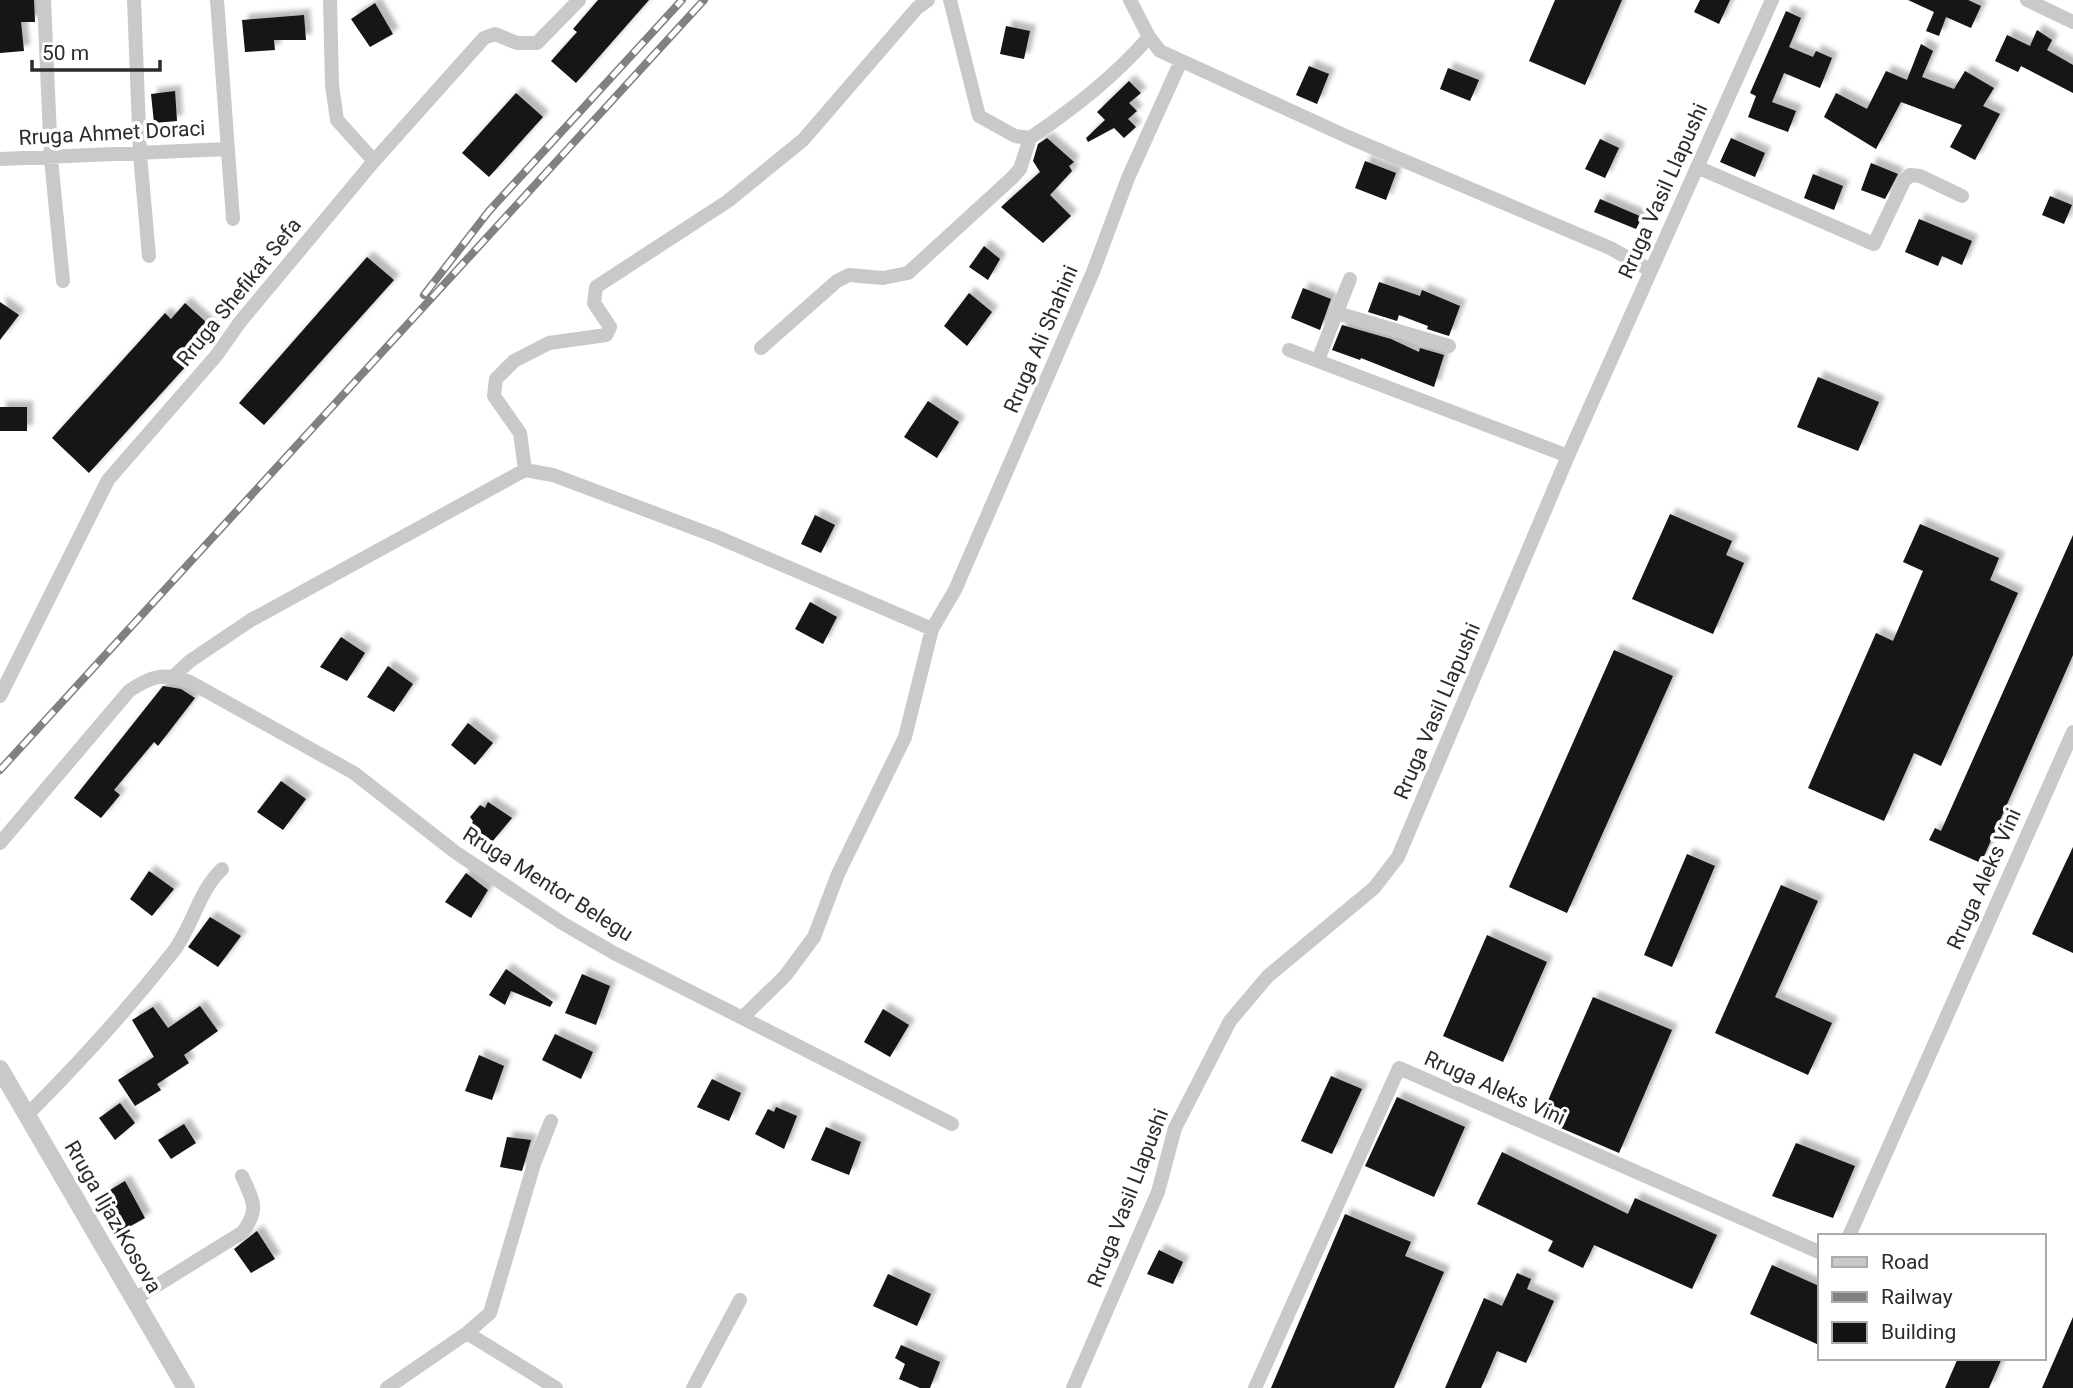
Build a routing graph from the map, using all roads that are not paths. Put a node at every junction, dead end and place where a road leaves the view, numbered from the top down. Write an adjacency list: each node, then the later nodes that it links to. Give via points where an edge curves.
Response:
1 (44, 0): 18 (street)
2 (134, 0): 16 (street)
3 (217, 0): 15 (street)
4 (330, 0): 19 (street, via 335,111 342,129)
5 (579, 0): 19 (street, Rruga Shefikat Sefa, via 537,43 517,43 495,34 484,38)
6 (928, 0): 33 (street, via 803,140 728,201 596,287 594,303 610,327 606,335 549,343 514,361 500,374 493,384 494,396 520,433)
7 (950, 0): 14 (street, via 979,116 1015,136)
8 (1130, 0): 12 (street)
9 (1772, 0): 20 (street, Rruga Vasil Llapushi)
10 (2027, 0): 11 (street)
11 (2073, 22)
12 (1149, 37): 13 (street, via 1160,51); 14 (street, via 1112,77)
13 (1181, 61): 24 (street); 34 (street, Rruga Ali Shahini, via 955,590)
14 (1030, 138): 29 (street, via 1020,169 1012,178 908,273 883,278 849,275 837,281)
15 (227, 149): 16 (street, Rruga Ahmet Doraci); 22 (street)
16 (140, 154): 18 (street, Rruga Ahmet Doraci); 23 (street)
17 (0, 159): 18 (street, Rruga Ahmet Doraci)
18 (51, 159): 26 (street)
19 (374, 161): 36 (street, Rruga Shefikat Sefa, via 216,356 108,480)
20 (1697, 167): 21 (street, via 1874,244 1910,175); 24 (street, Rruga Vasil Llapushi)
21 (1962, 196)
22 (233, 219)
23 (149, 256)
24 (1650, 270): 32 (street, Rruga Vasil Llapushi)
25 (1350, 279): 27 (street)
26 (63, 281)
27 (1337, 313): 28 (street); 31 (street)
28 (1449, 346)
29 (761, 348)
30 (1289, 350): 31 (street)
31 (1318, 360): 32 (street)
32 (1568, 456): 55 (street, Rruga Vasil Llapushi, via 1398,857 1374,888 1269,976 1230,1021 1175,1128 1158,1192)
33 (525, 470): 34 (street, via 552,475 715,536); 35 (street, via 251,620)
34 (932, 629): 40 (street, Rruga Ali Shahini, via 905,737 838,874 814,937 785,976)
35 (174, 676): 38 (street, via 156,676 129,691); 40 (street, Rruga Mentor Belegu, via 354,773 455,852 562,923)
36 (0, 696)
37 (2073, 732): 46 (street, Rruga Aleks Vini)
38 (0, 843)
39 (222, 869): 42 (street, via 207,884 173,951 90,1050)
40 (744, 1016): 44 (street, Rruga Mentor Belegu)
41 (0, 1069): 42 (street, Rruga Iljaz Kosova)
42 (27, 1115): 48 (street, Rruga Iljaz Kosova)
43 (551, 1121): 50 (street, via 490,1313)
44 (952, 1124)
45 (242, 1176): 48 (street, via 254,1204 254,1216 243,1232)
46 (1850, 1234)
47 (1818, 1252): 56 (street, Rruga Aleks Vini, via 1399,1068)
48 (135, 1299): 51 (street, Rruga Iljaz Kosova)
49 (740, 1300): 54 (street)
50 (467, 1333): 52 (street); 53 (street)
51 (184, 1387)
52 (387, 1388)
53 (556, 1388)
54 (693, 1388)
55 (1073, 1388)
56 (1255, 1388)

